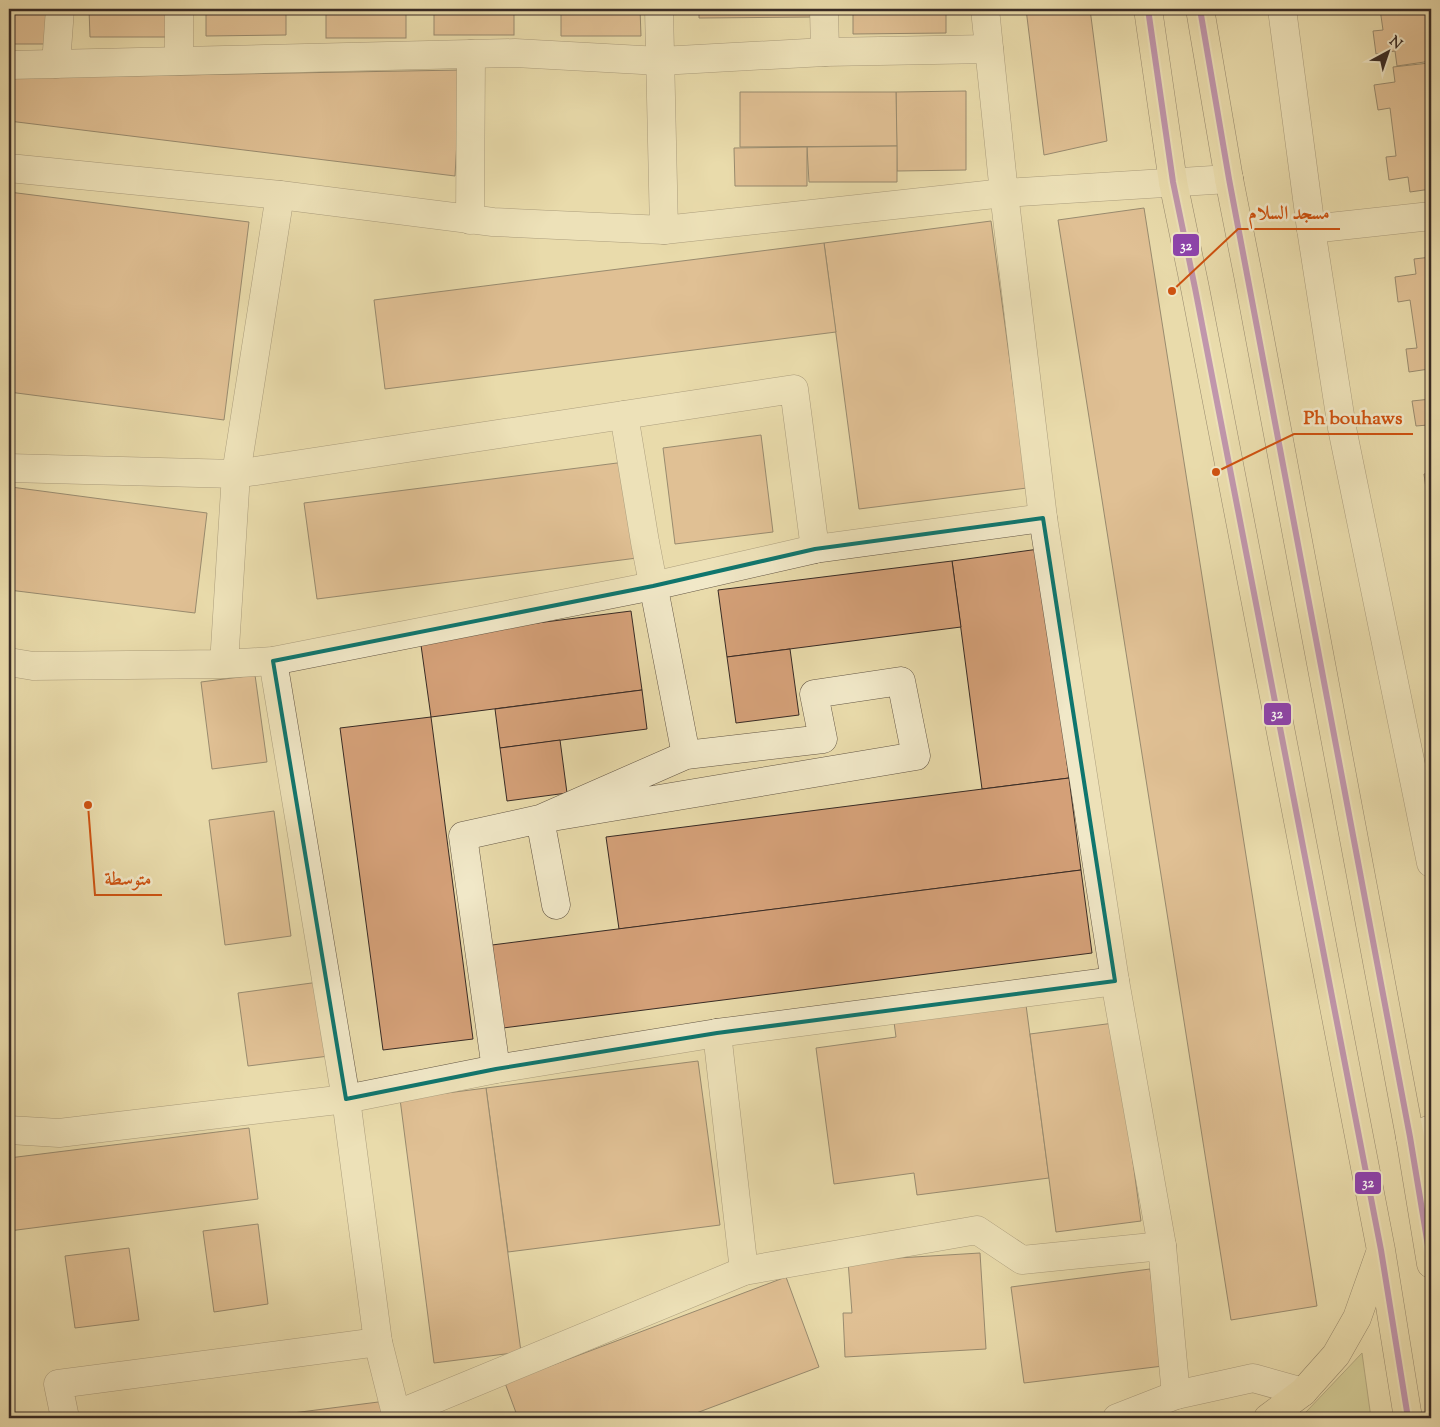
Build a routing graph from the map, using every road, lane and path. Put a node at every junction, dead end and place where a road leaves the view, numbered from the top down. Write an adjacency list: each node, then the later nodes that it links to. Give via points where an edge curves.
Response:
1 (60, 9): 14 (street)
2 (179, 9): 12 (street)
3 (659, 9): 13 (street)
4 (824, 9): 10 (street)
5 (985, 9): 9 (street)
6 (1148, 9): 18 (main road)
7 (1200, 9): 17 (main road)
8 (1282, 9): 23 (street)
9 (989, 49): 10 (street); 19 (street)
10 (825, 52): 13 (street)
11 (471, 54): 12 (street); 13 (street, via 515,53); 22 (street)
12 (179, 61): 14 (street)
13 (660, 61): 24 (street)
14 (56, 64): 15 (street)
15 (9, 65)
16 (9, 168): 20 (street)
17 (1229, 179): 18 (street); 43 (main road)
18 (1173, 182): 19 (street); 47 (main road)
19 (1004, 193): 24 (street); 28 (street)
20 (280, 195): 22 (street); 27 (street)
21 (1431, 216): 23 (street)
22 (470, 220): 24 (street)
23 (1311, 229): 36 (street, via 1342,428)
24 (664, 230)
25 (624, 415): 27 (street); 29 (street, via 794,389); 30 (street)
26 (9, 468): 27 (street)
27 (236, 474): 33 (street)
28 (1043, 518): 29 (street); 38 (street)
29 (816, 549): 30 (street)
30 (653, 586): 31 (street); 34 (street)
31 (273, 661): 33 (street); 41 (street)
32 (9, 662): 33 (street, via 33,666)
33 (224, 664)
34 (686, 755): 35 (street); 35 (street, via 823,739 814,694 901,681 916,756)
35 (540, 819): 37 (street); 40 (street, via 463,836)
36 (1431, 863)
37 (556, 905)
38 (1115, 982): 39 (street); 46 (street)
39 (717, 1033): 40 (street); 49 (street)
40 (496, 1068): 41 (street)
41 (346, 1099): 42 (street, via 59,1133); 50 (street)
42 (9, 1130)
43 (1420, 1133): 44 (main road)
44 (1418, 1182): 45 (main road); 48 (main road)
45 (1431, 1207)
46 (1162, 1246): 49 (street, via 1022,1260 977,1230); 52 (street)
47 (1381, 1250): 51 (main road, via 1357,1318 1336,1355); 57 (main road)
48 (1431, 1264)
49 (744, 1271): 53 (street)
50 (378, 1342): 53 (street); 54 (street, via 58,1384)
51 (1303, 1392): 52 (street, via 1253,1378); 56 (main road)
52 (1176, 1394): 55 (street)
53 (397, 1417)
54 (65, 1418)
55 (1117, 1418)
56 (1268, 1418)
57 (1408, 1418)

